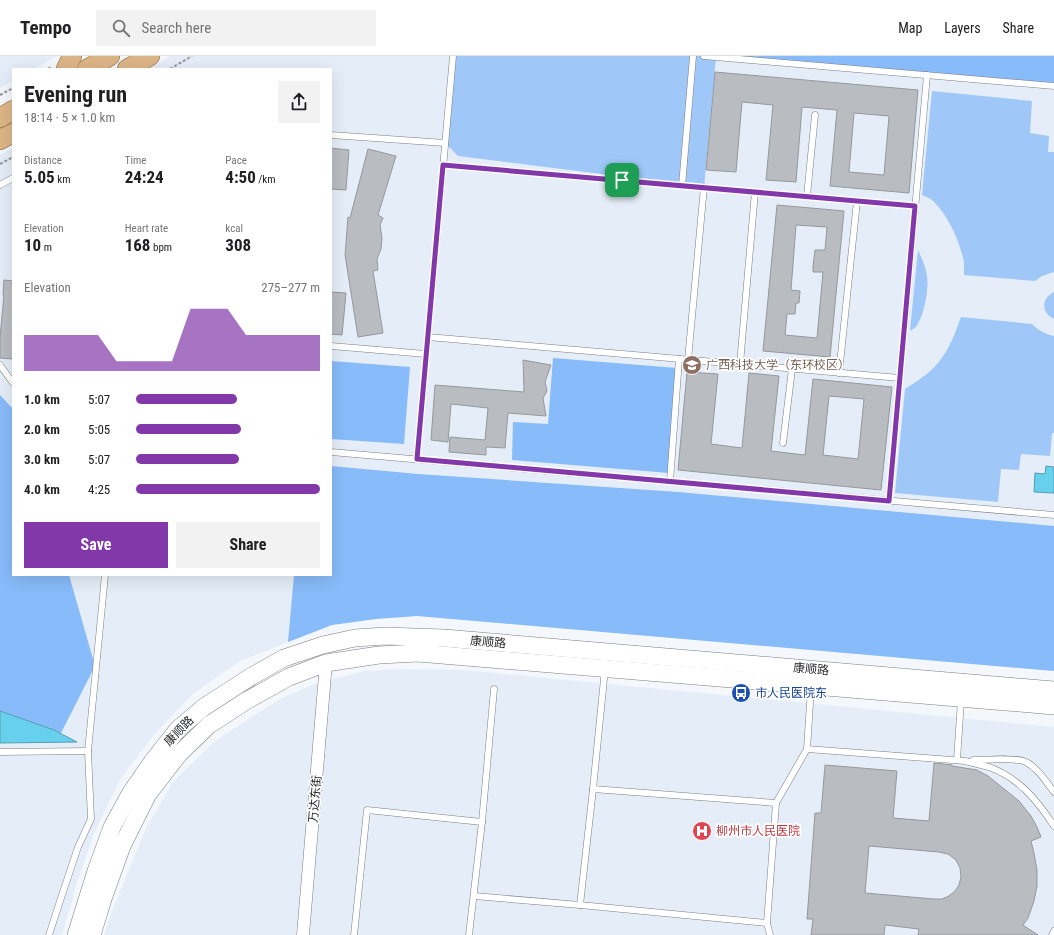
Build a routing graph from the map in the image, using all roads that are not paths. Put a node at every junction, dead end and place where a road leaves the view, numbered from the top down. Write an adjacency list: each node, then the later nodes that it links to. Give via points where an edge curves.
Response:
1 (72, 56): 7 (main road)
2 (110, 56): 8 (main road)
3 (150, 56): 9 (main road)
4 (453, 56): 18 (lane)
5 (693, 56): 22 (lane)
6 (704, 56): 10 (lane)
7 (66, 68)
8 (89, 68)
9 (129, 68)
10 (927, 75): 11 (lane); 27 (lane)
11 (1054, 86)
12 (12, 111): 14 (main road)
13 (815, 115): 25 (lane)
14 (0, 118)
15 (12, 134): 17 (main road)
16 (332, 135): 18 (lane)
17 (0, 140)
18 (445, 144): 19 (lane)
19 (443, 165): 22 (lane); 28 (lane)
20 (12, 179): 21 (lane)
21 (0, 185)
22 (682, 186): 23 (lane)
23 (704, 188): 24 (lane); 32 (lane)
24 (755, 192): 25 (lane); 33 (lane)
25 (807, 196): 26 (lane)
26 (856, 201): 27 (lane); 36 (lane)
27 (915, 206): 37 (lane)
28 (428, 337): 30 (lane); 31 (lane)
29 (332, 346): 30 (lane)
30 (426, 354): 41 (lane)
31 (679, 359): 32 (lane); 42 (lane)
32 (688, 360): 33 (lane)
33 (740, 364): 35 (lane)
34 (0, 365): 38 (lane)
35 (792, 368): 36 (lane); 39 (lane)
36 (839, 373): 37 (lane)
37 (900, 378): 43 (lane)
38 (12, 382)
39 (783, 442)
40 (332, 452): 41 (lane)
41 (417, 459): 42 (lane)
42 (670, 481): 43 (lane)
43 (889, 501): 44 (lane)
44 (1054, 515)
45 (104, 576): 54 (lane)
46 (326, 663): 47 (main road, 康顺路, via 379,655 418,653); 69 (main road, 康顺路, via 289,677 246,701 209,725 179,754 148,794 122,846); 70 (street, 万达东街)
47 (605, 669): 48 (main road, 康顺路); 58 (lane)
48 (811, 686): 51 (main road, 康顺路); 53 (lane)
49 (494, 689): 61 (lane)
50 (1054, 690): 68 (main road, 康顺路, via 444,638 385,636 354,638 323,645 284,658 252,676 204,707 178,729 130,794 112,828)
51 (961, 698): 52 (main road, 康顺路); 56 (lane)
52 (1054, 706)
53 (807, 749): 56 (lane); 60 (lane)
54 (88, 751): 55 (lane); 67 (lane, via 91,819 78,847)
55 (0, 752)
56 (957, 760): 57 (lane)
57 (965, 760): 59 (lane, via 1025,761); 62 (lane, via 990,768 1022,786 1040,805)
58 (592, 789): 60 (lane); 64 (lane)
59 (1054, 792)
60 (776, 803): 65 (lane)
61 (482, 822): 63 (lane); 71 (lane, via 367,810)
62 (1054, 826)
63 (474, 896): 64 (lane); 72 (lane)
64 (580, 905): 65 (lane)
65 (767, 923): 73 (lane)
66 (1054, 931): 74 (lane)
67 (49, 935)
68 (76, 935)
69 (92, 935)
70 (303, 935)
71 (354, 935)
72 (469, 935)
73 (770, 935)
74 (1052, 935)

